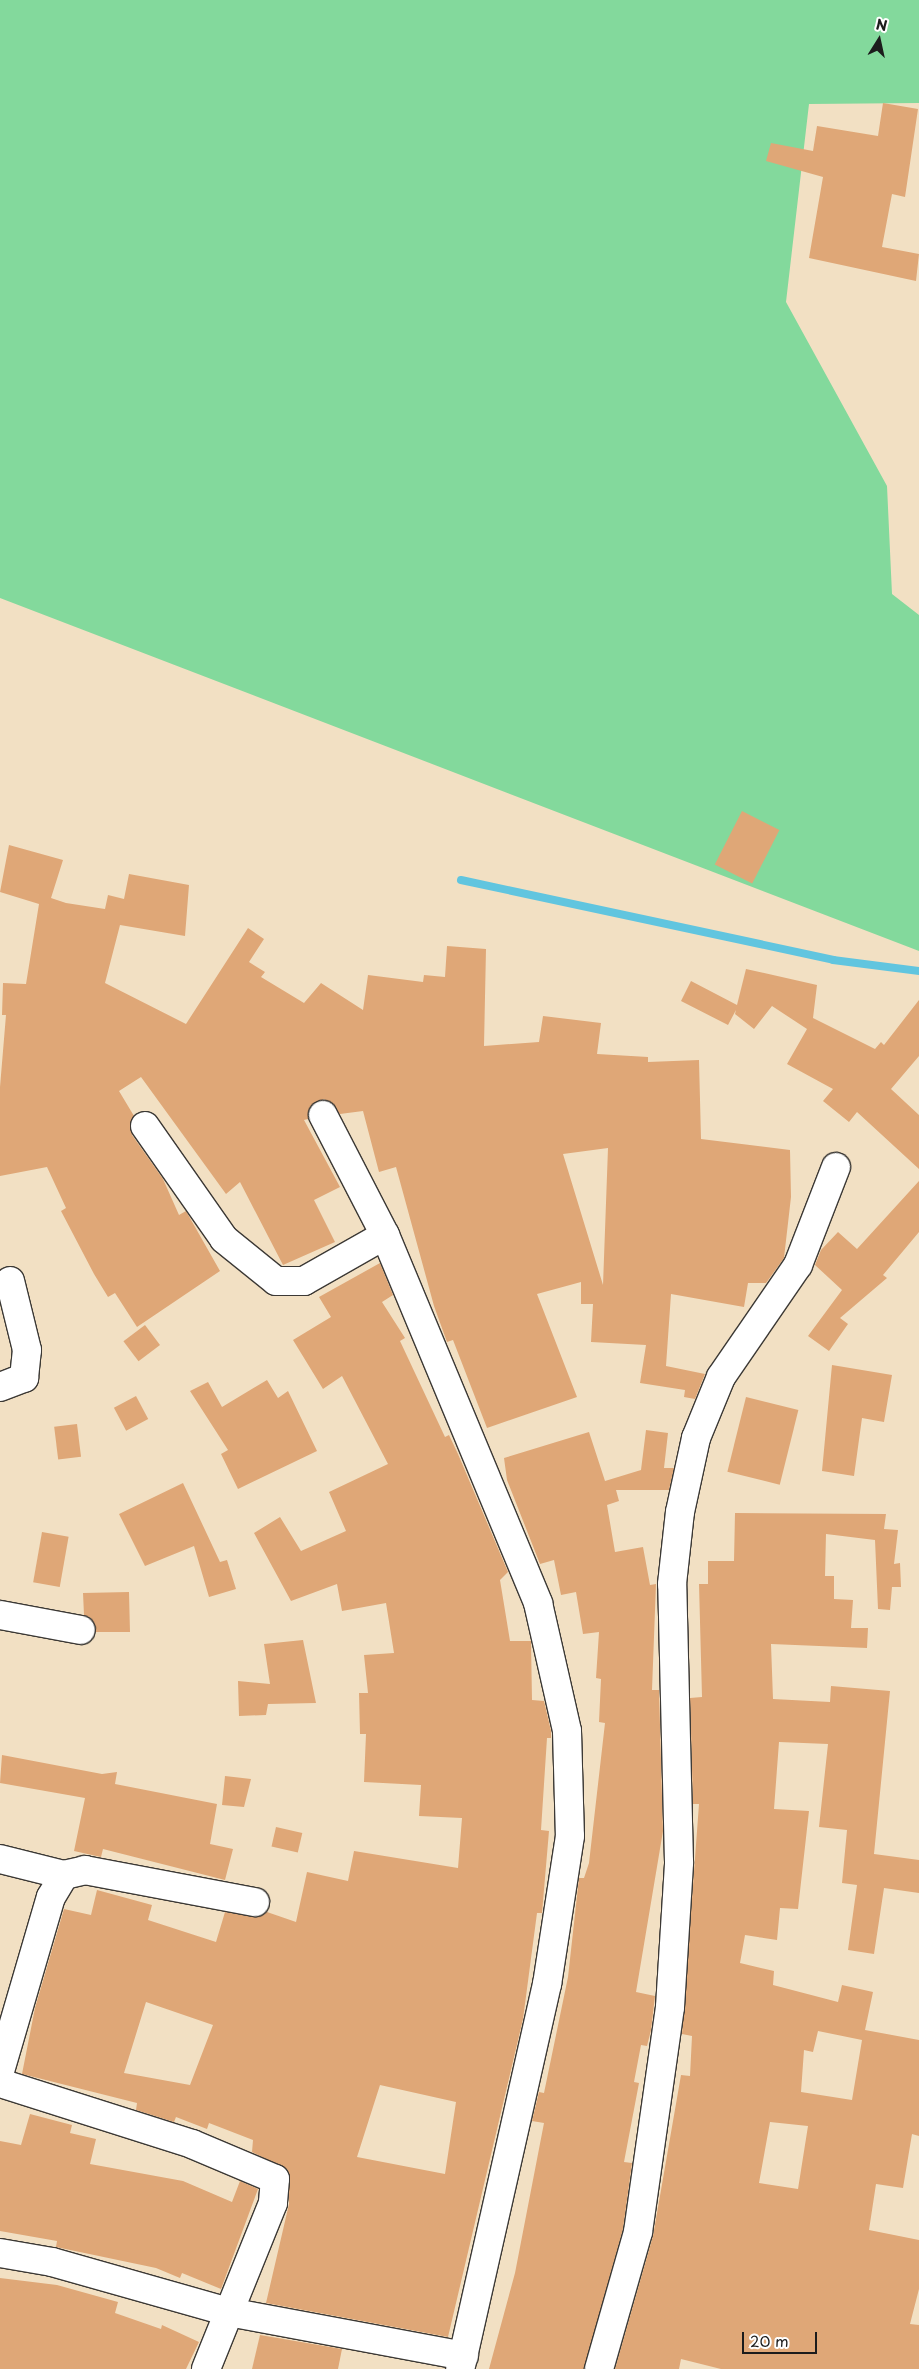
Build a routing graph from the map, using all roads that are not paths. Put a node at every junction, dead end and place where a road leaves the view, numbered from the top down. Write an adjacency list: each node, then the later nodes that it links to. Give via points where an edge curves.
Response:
1 (323, 1115): 4 (street)
2 (145, 1126): 4 (street, via 224,1239 276,1281 304,1280)
3 (836, 1167): 18 (street, via 798,1265 721,1377 696,1438 680,1512 672,1584 679,1862 670,2006 638,2232)
4 (385, 1235): 16 (street, via 538,1602 567,1731 570,1836 547,1984)
5 (10, 1281): 6 (street, via 27,1350 24,1378)
6 (0, 1387)
7 (0, 1615): 8 (street)
8 (81, 1630)
9 (0, 1858): 10 (street)
10 (64, 1874): 11 (street, via 85,1870); 12 (street, via 51,1897)
11 (255, 1902)
12 (0, 2071)
13 (0, 2082): 15 (street, via 192,2144 275,2179 273,2202)
14 (0, 2253): 15 (street, via 52,2262)
15 (229, 2312): 16 (street); 17 (street)
16 (462, 2362)
17 (206, 2369)
18 (599, 2369)

